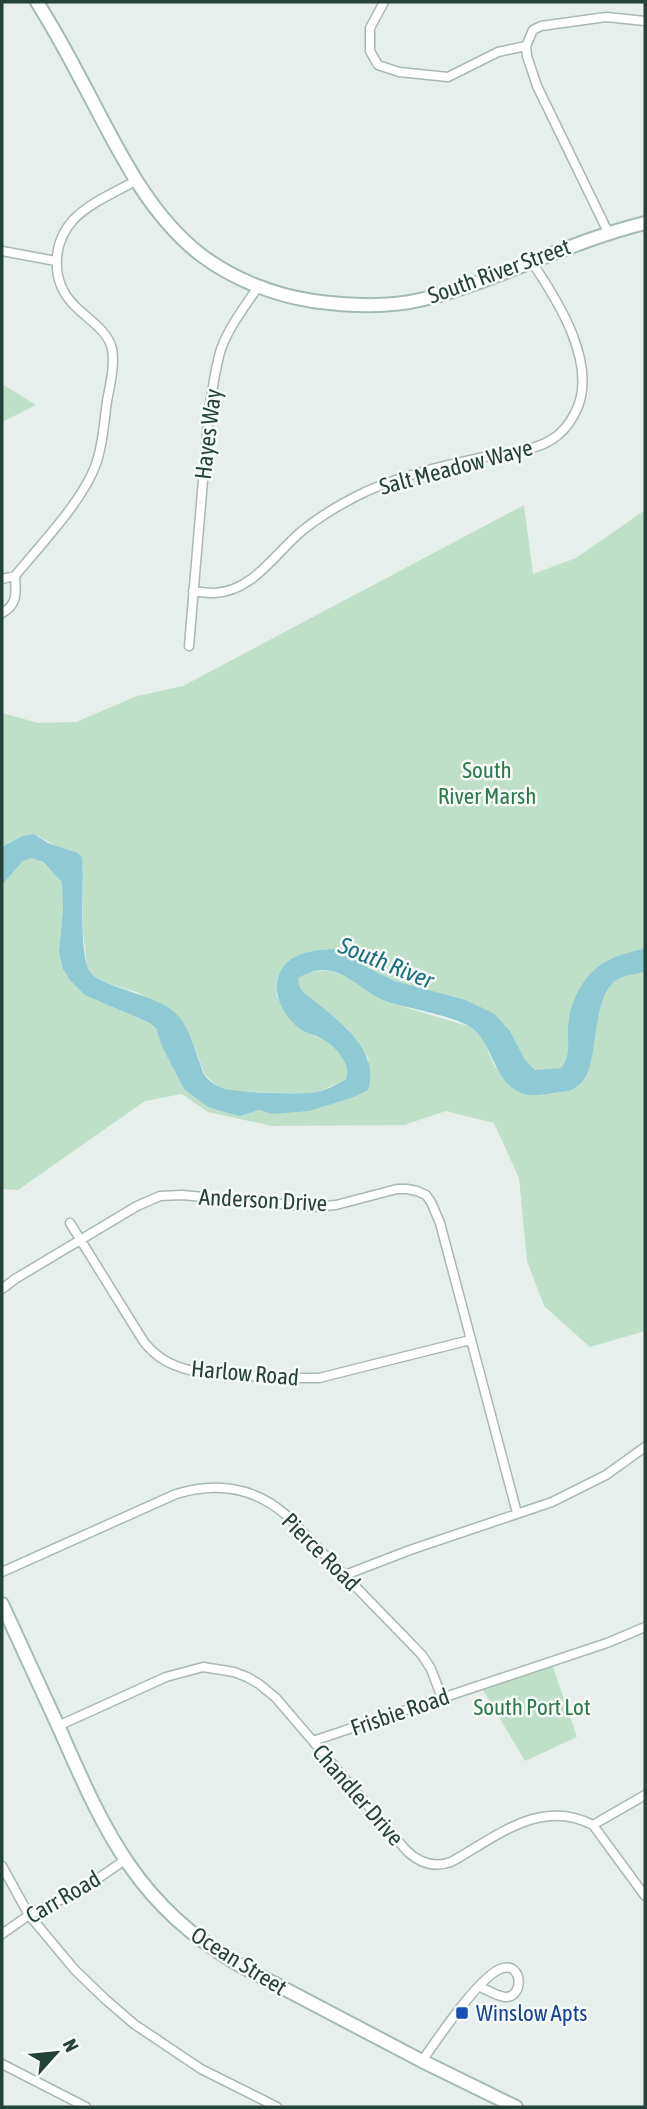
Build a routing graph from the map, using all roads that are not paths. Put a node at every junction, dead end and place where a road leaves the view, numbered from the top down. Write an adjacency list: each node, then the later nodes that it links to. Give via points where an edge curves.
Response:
1 (37, 2): 5 (street, South River Street)
2 (384, 2): 4 (street, via 370,28 370,51 379,65 399,72 448,77 498,52)
3 (645, 21): 4 (street, via 606,17 541,26 533,30)
4 (526, 46): 7 (street, via 537,86)
5 (137, 180): 9 (street, via 73,220 63,234); 11 (street, South River Street, via 162,216 201,255)
6 (645, 223): 7 (street, South River Street)
7 (608, 232): 10 (street, South River Street)
8 (2, 251): 9 (street)
9 (55, 261): 12 (street, via 67,298 109,340 112,373 93,471)
10 (531, 261): 11 (street, South River Street, via 448,292 388,304 333,304); 14 (street, Salt Meadow Waye, via 560,304 580,363 580,399 559,434 538,446 405,476 367,492 302,531 236,589)
11 (258, 287): 14 (street, Hayes Way, via 228,335 217,364)
12 (15, 576): 13 (street); 15 (street, via 15,599 11,608)
13 (2, 579)
14 (193, 591): 16 (street, Hayes Way)
15 (2, 612)
16 (189, 646)
17 (70, 1223): 18 (street, Harlow Road)
18 (81, 1241): 19 (street, Anderson Drive); 20 (street, Harlow Road, via 151,1350 166,1362 189,1370 319,1378); 20 (street, Anderson Drive, via 160,1196 313,1207 397,1189 417,1191 426,1195 435,1211)
19 (2, 1289)
20 (470, 1340): 22 (street, Anderson Drive)
21 (645, 1447): 22 (street, via 595,1481)
22 (517, 1513): 24 (street)
23 (2, 1572): 24 (street, Pierce Road, via 176,1494 217,1486 250,1494 278,1508)
24 (345, 1575): 27 (street, Pierce Road, via 422,1655)
25 (3, 1612): 28 (street, Ocean Street)
26 (645, 1627): 27 (street, Frisbie Road)
27 (442, 1698): 29 (street, Frisbie Road)
28 (58, 1726): 29 (street, Chandler Drive, via 166,1677 203,1667 234,1672 259,1684); 32 (street, Ocean Street, via 99,1817)
29 (313, 1741): 31 (street, Chandler Drive, via 420,1861 443,1865 530,1820 564,1817)
30 (645, 1795): 31 (street)
31 (593, 1825): 34 (street)
32 (125, 1860): 35 (street, Carr Road); 38 (street, Ocean Street, via 161,1906 215,1952)
33 (2, 1866): 35 (street)
34 (645, 1896)
35 (29, 1915): 36 (street, Carr Road); 41 (street, via 75,1970 134,2024 201,2069)
36 (2, 1934)
37 (480, 1987): 37 (street, via 512,1996 520,1980 516,1971 506,1967); 38 (street)
38 (422, 2061): 42 (street, Ocean Street)
39 (2, 2064): 40 (street)
40 (86, 2107)
41 (277, 2107)
42 (516, 2107)

